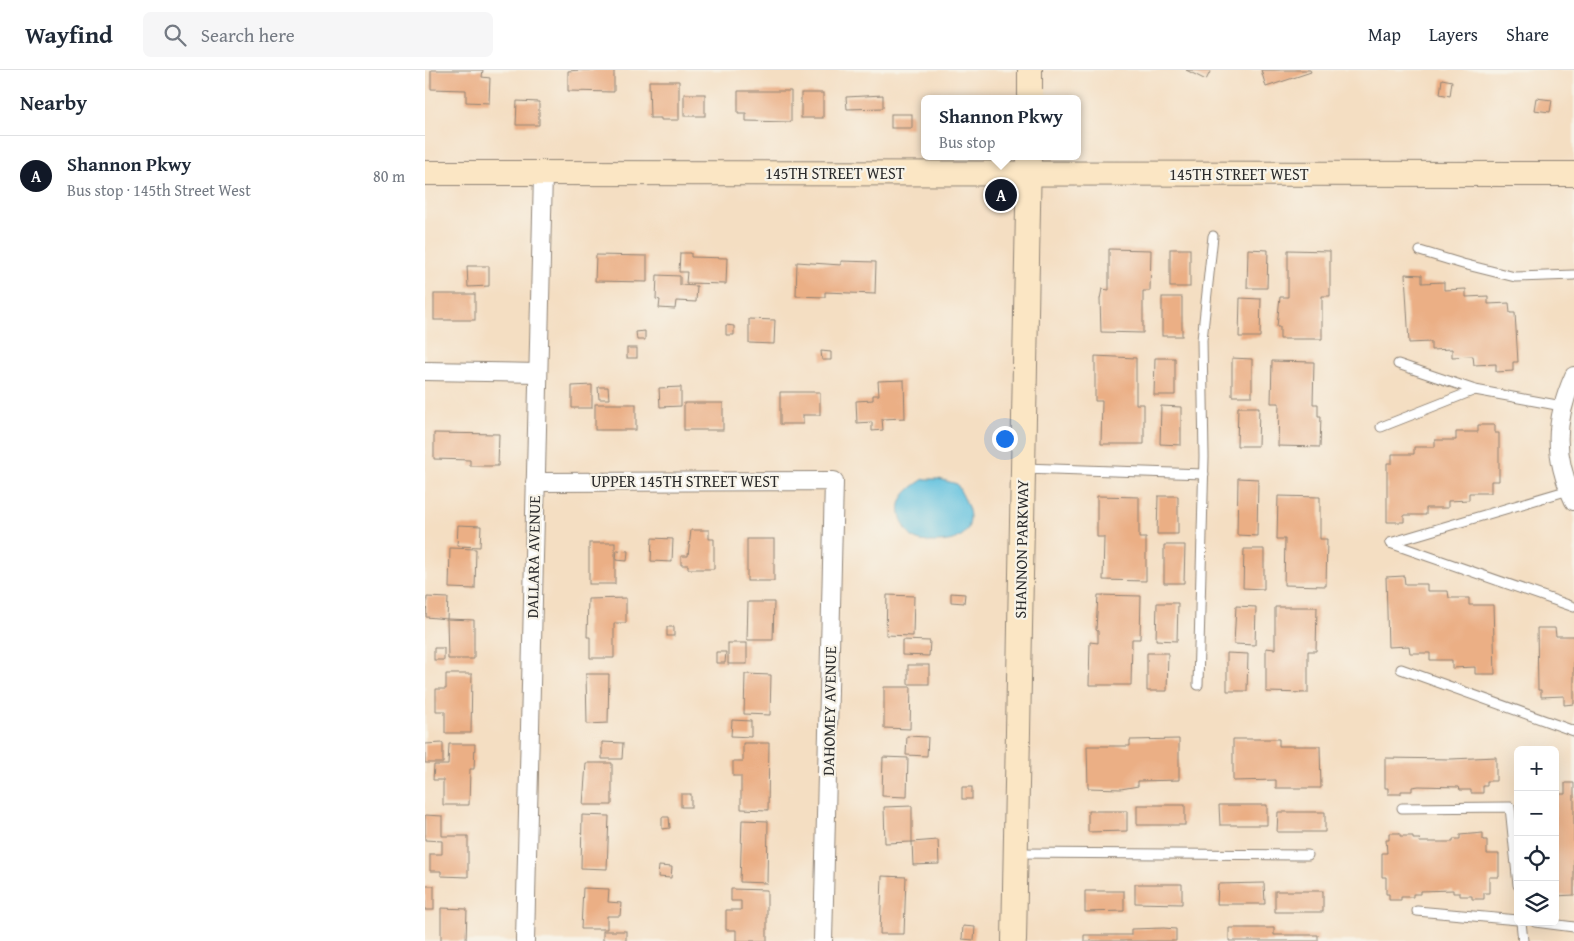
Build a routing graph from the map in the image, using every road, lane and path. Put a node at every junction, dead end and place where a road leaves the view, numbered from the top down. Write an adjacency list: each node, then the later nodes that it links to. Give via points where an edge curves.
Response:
1 (1030, 70): 2 (street)
2 (1029, 95)
3 (1029, 165): 5 (street, 145TH STREET WEST); 6 (street, 145TH STREET WEST); 17 (street, SHANNON PARKWAY)
4 (425, 173): 5 (street, 145TH STREET WEST)
5 (543, 173): 12 (street, DALLARA AVENUE)
6 (1574, 174)
7 (1213, 236): 18 (lane, via 1203,340)
8 (1420, 251): 9 (lane, via 1515,277)
9 (1574, 275)
10 (1398, 364): 14 (lane)
11 (425, 371): 12 (street)
12 (538, 373): 20 (street, DALLARA AVENUE)
13 (1574, 376): 15 (street)
14 (1475, 390): 15 (lane); 16 (lane)
15 (1562, 406): 21 (street, via 1558,431 1559,458)
16 (1381, 427)
17 (1023, 468): 18 (lane); 27 (street, SHANNON PARKWAY)
18 (1204, 474): 24 (lane)
19 (834, 481): 20 (street, UPPER 145TH STREET WEST); 36 (street, DAHOMEY AVENUE)
20 (535, 482): 35 (street, DALLARA AVENUE)
21 (1572, 496): 22 (lane, via 1390,543)
22 (1574, 607)
23 (1401, 669): 25 (lane)
24 (1197, 684)
25 (1574, 731)
26 (1402, 808): 29 (lane, via 1510,807)
27 (1015, 853): 28 (lane); 37 (street, SHANNON PARKWAY)
28 (1308, 855)
29 (1517, 881)
30 (1417, 911): 31 (lane)
31 (1514, 920)
32 (1559, 925): 34 (lane)
33 (1521, 926): 38 (lane)
34 (1574, 927)
35 (525, 941)
36 (823, 941)
37 (1014, 941)
38 (1523, 941)

